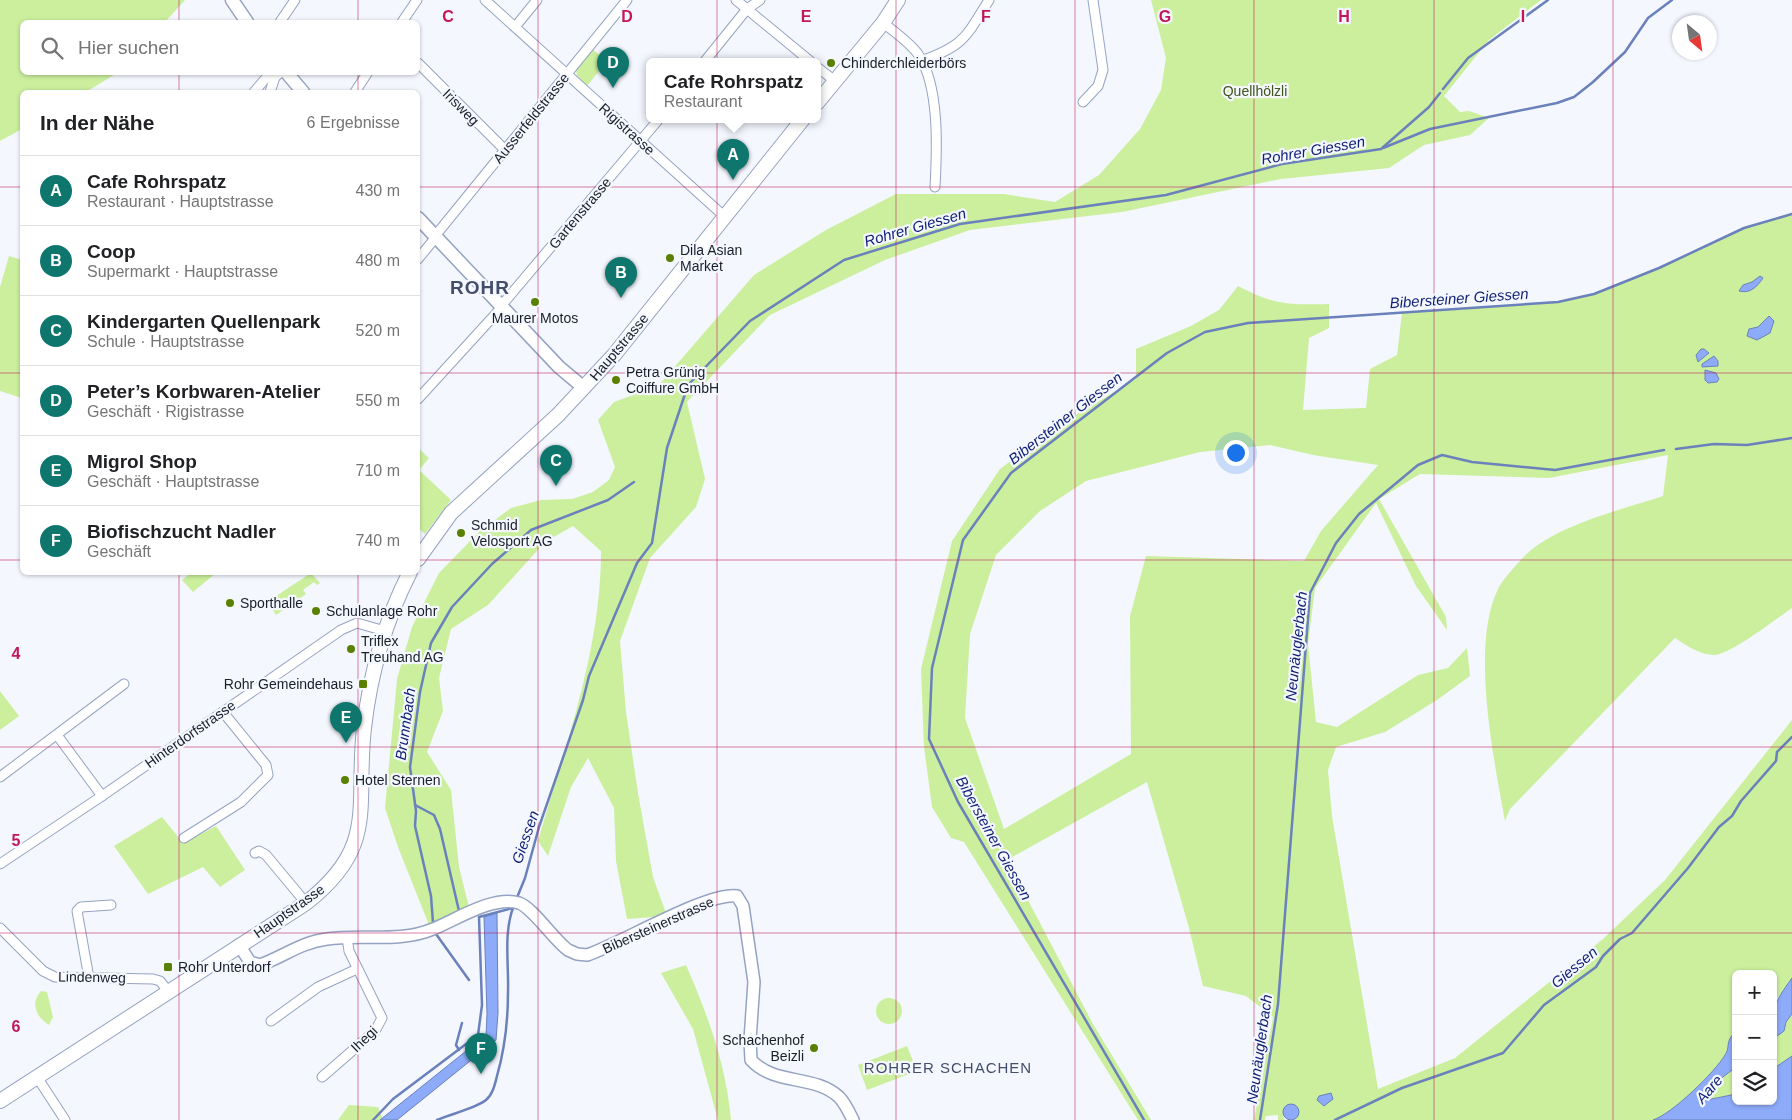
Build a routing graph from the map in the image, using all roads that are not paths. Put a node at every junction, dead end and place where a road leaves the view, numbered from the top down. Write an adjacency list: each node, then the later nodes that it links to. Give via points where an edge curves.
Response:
1 (232, 0): 13 (main road)
2 (295, 0): 14 (street)
3 (417, 0): 15 (street)
4 (486, 0): 17 (street, Rigistrasse)
5 (537, 0): 17 (street)
6 (628, 0): 23 (street, Ausserfeldstrasse)
7 (736, 0): 12 (street)
8 (760, 0): 12 (street)
9 (898, 0): 16 (main road)
10 (989, 0): 20 (street, via 964,39 953,48)
11 (1093, 0): 34 (street, via 1103,70 1098,86)
12 (747, 9): 18 (street); 19 (street)
13 (246, 20)
14 (281, 20)
15 (403, 20)
16 (883, 23): 20 (street, via 910,46); 28 (main road)
17 (515, 27): 23 (street, Rigistrasse)
18 (707, 58)
19 (806, 58)
20 (921, 61): 39 (street, via 935,109)
21 (420, 65): 38 (street, Irisweg)
22 (821, 69): 28 (street)
23 (566, 73): 37 (street, Rigistrasse); 38 (street, Ausserfeldstrasse)
24 (277, 75): 29 (street, via 266,78)
25 (280, 75): 30 (street)
26 (282, 75): 31 (main road)
27 (366, 75): 32 (street)
28 (835, 81): 33 (main road)
29 (256, 90)
30 (271, 90)
31 (301, 90)
32 (356, 90)
33 (821, 98)
34 (1083, 102)
35 (656, 123): 37 (street, Gartenstrasse)
36 (800, 123): 40 (main road, Hauptstrasse)
37 (641, 141): 40 (street, Rigistrasse); 44 (street, Gartenstrasse)
38 (505, 150): 42 (street, Ausserfeldstrasse)
39 (935, 187)
40 (725, 217): 45 (main road, Hauptstrasse)
41 (420, 220): 42 (main road)
42 (435, 237): 43 (street, Ausserfeldstrasse); 44 (main road)
43 (420, 256)
44 (501, 306): 45 (main road); 46 (street, Gartenstrasse)
45 (584, 388): 47 (main road, Hauptstrasse, via 451,514)
46 (420, 397)
47 (420, 556)
48 (409, 575): 49 (main road, Hauptstrasse)
49 (385, 631): 51 (street, Hinterdorfstrasse, via 357,624 341,630); 58 (main road, Hauptstrasse, via 364,728 362,805 356,837 340,869)
50 (124, 684): 52 (street)
51 (223, 712): 54 (street, Hinterdorfstrasse); 55 (street, via 266,764 268,776 241,802)
52 (57, 735): 53 (street); 54 (street)
53 (0, 777)
54 (102, 796): 57 (street, Hinterdorfstrasse)
55 (184, 838)
56 (255, 853): 58 (street, via 259,851 266,855)
57 (0, 864)
58 (306, 903): 62 (main road, Hauptstrasse)
59 (110, 905): 64 (street, via 81,907 77,911)
60 (0, 928): 64 (street, Lindenweg, via 48,975 62,979)
61 (347, 937): 62 (street, Bibersteinerstrasse, via 299,945 260,965 250,962); 63 (street, Ihegi, via 349,952); 71 (street, Bibersteinerstrasse, via 415,934 432,930 470,912 514,902 524,906 561,945 577,954 587,955 703,903 731,894 737,896 743,906 754,982 751,1060 770,1075 826,1089 839,1097)
62 (239, 946): 65 (main road, Hauptstrasse)
63 (357, 969): 66 (street, via 318,987); 68 (street, Ihegi, via 381,1014 381,1022)
64 (89, 978): 65 (street, Lindenweg, via 153,979)
65 (168, 991): 67 (main road, Hauptstrasse)
66 (271, 1022)
67 (37, 1077): 69 (main road, Hauptstrasse); 70 (street)
68 (322, 1077)
69 (0, 1101)
70 (65, 1120)
71 (853, 1120)

